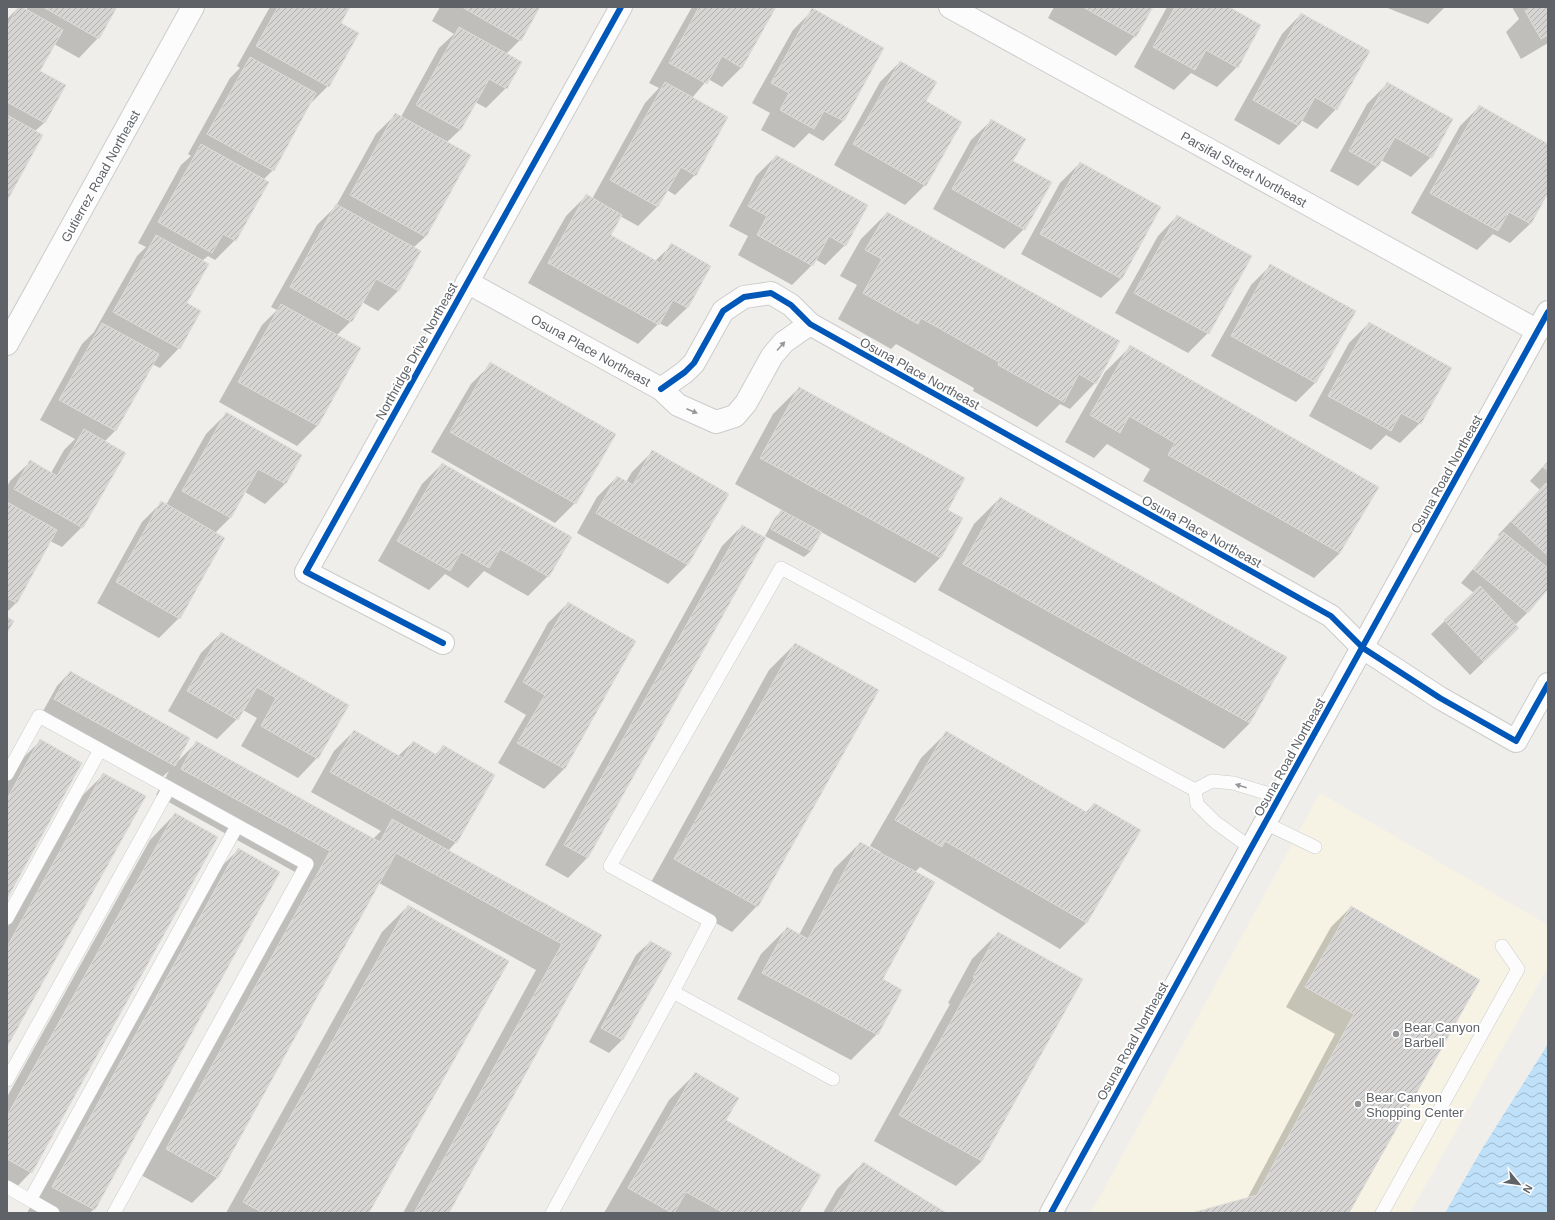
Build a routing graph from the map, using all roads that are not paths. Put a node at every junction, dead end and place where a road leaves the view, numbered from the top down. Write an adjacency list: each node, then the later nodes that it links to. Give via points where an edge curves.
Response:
1 (194, 7): 7 (street, Gutierrez Road Northeast)
2 (621, 7): 4 (street, Northridge Drive Northeast)
3 (950, 7): 5 (street, Parsifal Street Northeast)
4 (467, 282): 8 (street, Osuna Place Northeast); 9 (street, Northridge Drive Northeast, via 306,572)
5 (1543, 322): 10 (street, Osuna Road Northeast)
6 (810, 324): 8 (street, via 791,305 771,293 744,297 723,311 694,362 685,372); 8 (street, Osuna Place Northeast, one-way to 6, via 678,405 716,422 734,416 746,403 772,356 784,342); 10 (street, Osuna Place Northeast, via 1331,616)
7 (7, 344)
8 (661, 389)
9 (443, 643)
10 (1363, 648): 11 (street, Osuna Place Northeast, via 1440,698 1516,741); 16 (street, Osuna Road Northeast)
11 (1548, 684)
12 (100, 750): 13 (lane, via 39,716); 14 (lane); 21 (lane)
13 (7, 774)
14 (169, 788): 18 (lane); 25 (lane)
15 (1196, 790): 16 (lane, one-way to 15, via 1233,783 1212,781); 20 (lane, via 1197,804); 23 (lane, via 781,568 610,866 710,921)
16 (1279, 797): 17 (street, Osuna Road Northeast)
17 (1265, 823): 19 (lane); 20 (street, Osuna Road Northeast)
18 (237, 826): 27 (lane); 29 (lane, via 307,864)
19 (1315, 846)
20 (1250, 848): 31 (street, Osuna Road Northeast)
21 (7, 918)
22 (1502, 946): 32 (lane, via 1518,969)
23 (673, 992): 24 (lane); 30 (lane)
24 (833, 1079)
25 (7, 1080)
26 (7, 1188): 27 (lane)
27 (30, 1200): 28 (lane)
28 (53, 1213)
29 (114, 1213)
30 (552, 1213)
31 (1050, 1213)
32 (1382, 1213)

